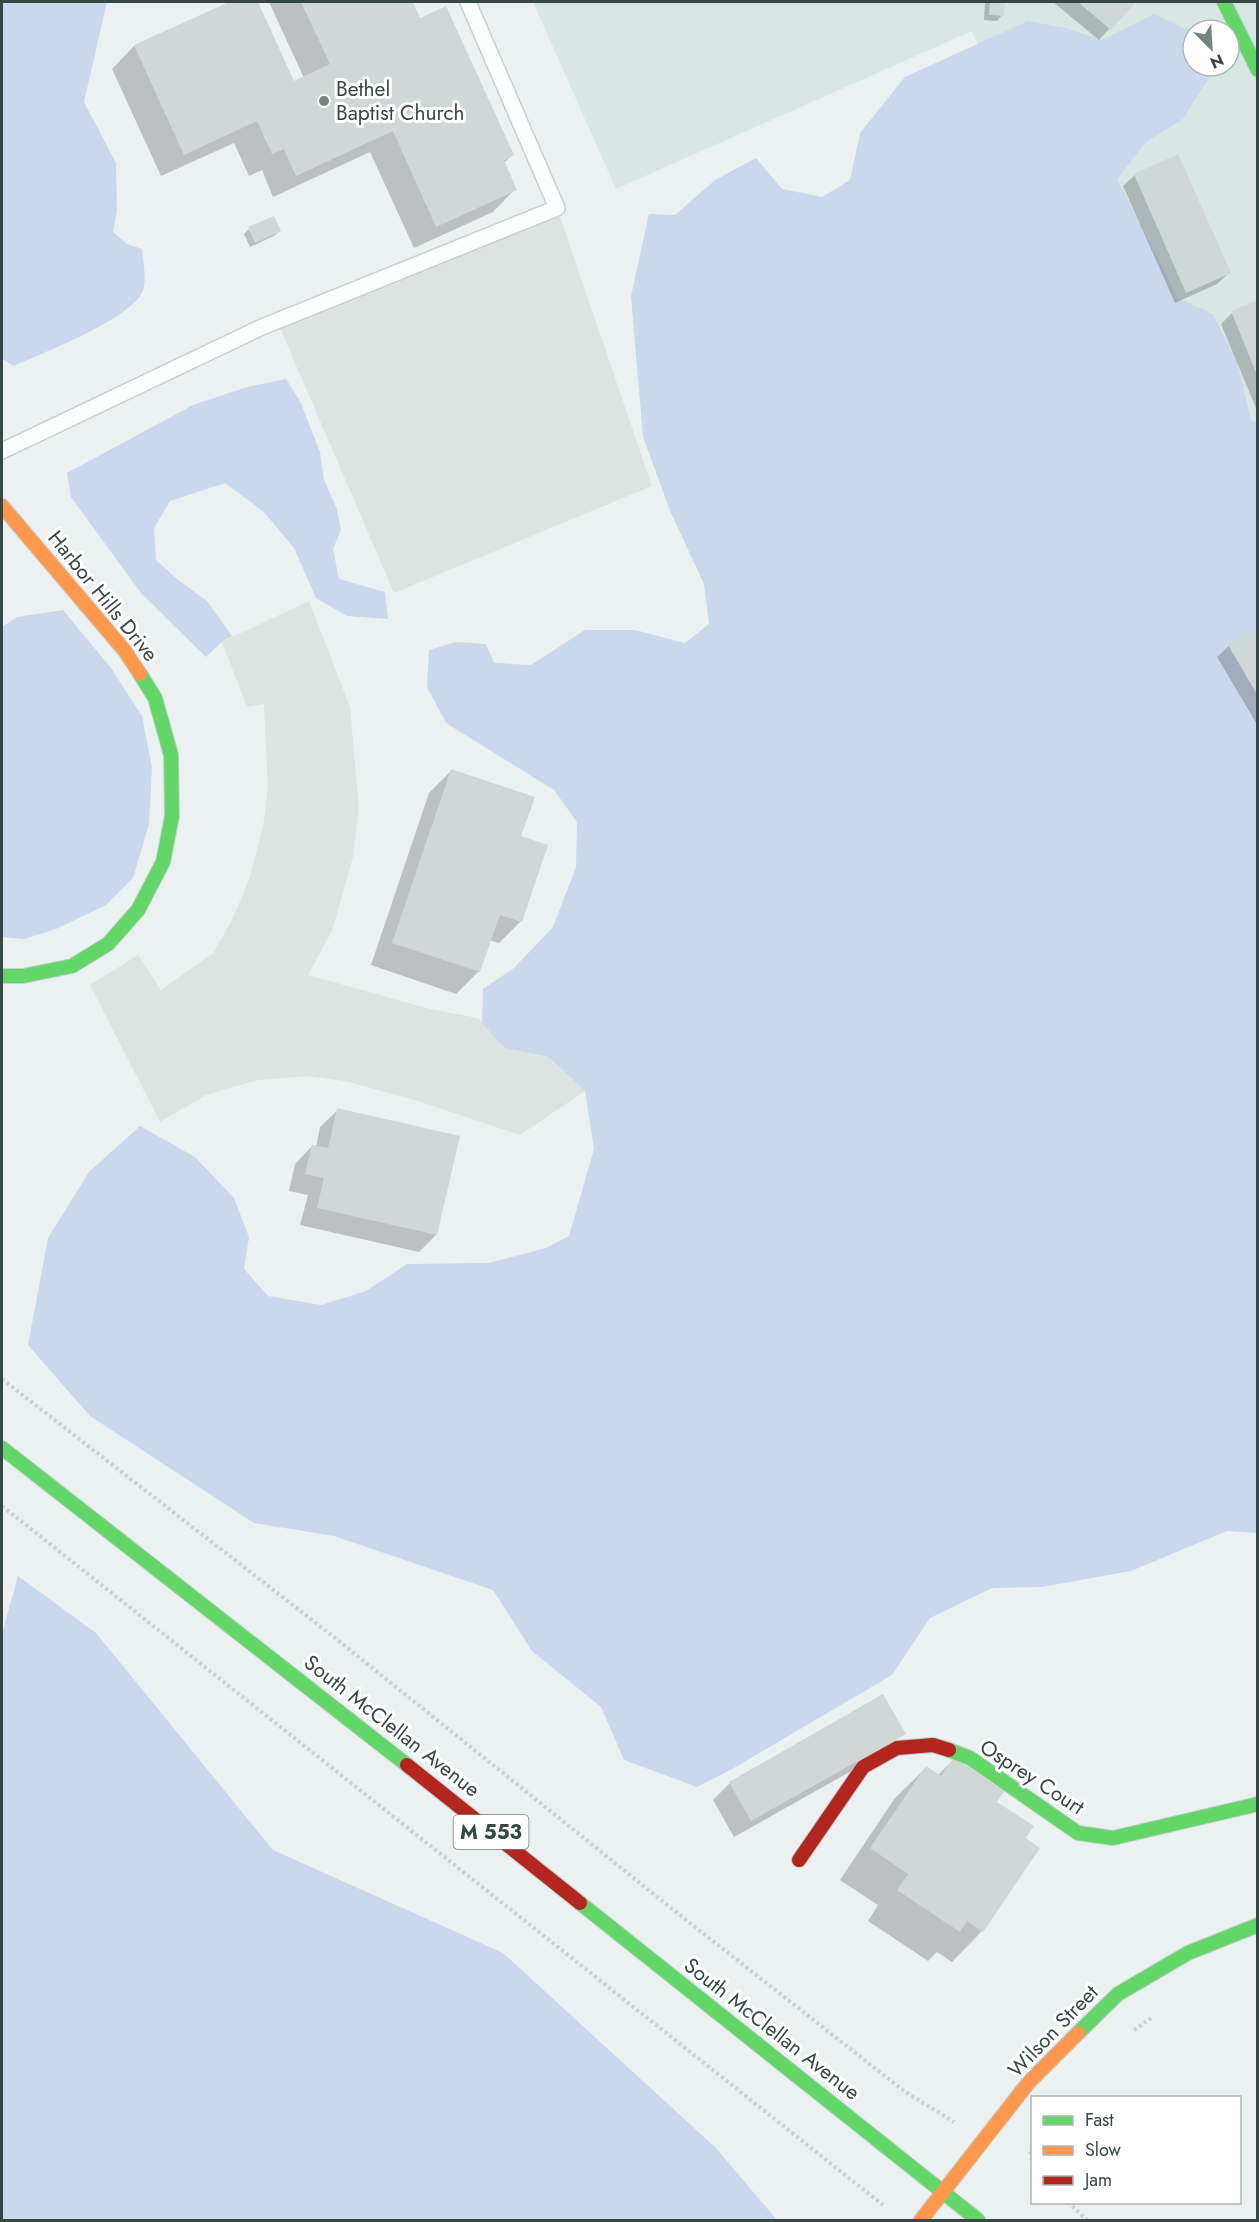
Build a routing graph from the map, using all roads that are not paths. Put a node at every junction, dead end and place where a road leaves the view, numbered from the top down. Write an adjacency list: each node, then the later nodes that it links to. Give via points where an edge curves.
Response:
1 (468, 2): 4 (lane, via 557,208 261,327)
2 (1224, 2): 3 (street)
3 (1257, 70)
4 (2, 451)
5 (2, 506): 6 (street, Harbor Hills Drive, via 125,651 155,698 171,755 172,816 163,862 138,910 108,944 72,966)
6 (2, 976)
7 (2, 1448): 11 (street, South McClellan Avenue / M 553)
8 (1257, 1804): 9 (street, Osprey Court, via 1113,1838 1078,1833 970,1758 933,1745 897,1748 863,1767)
9 (799, 1860)
10 (1257, 1925): 11 (street, Wilson Street, via 1188,1953 1118,1994 1029,2082)
11 (944, 2192): 12 (street, Wilson Street); 13 (street, South McClellan Avenue / M 553)
12 (921, 2220)
13 (978, 2220)

